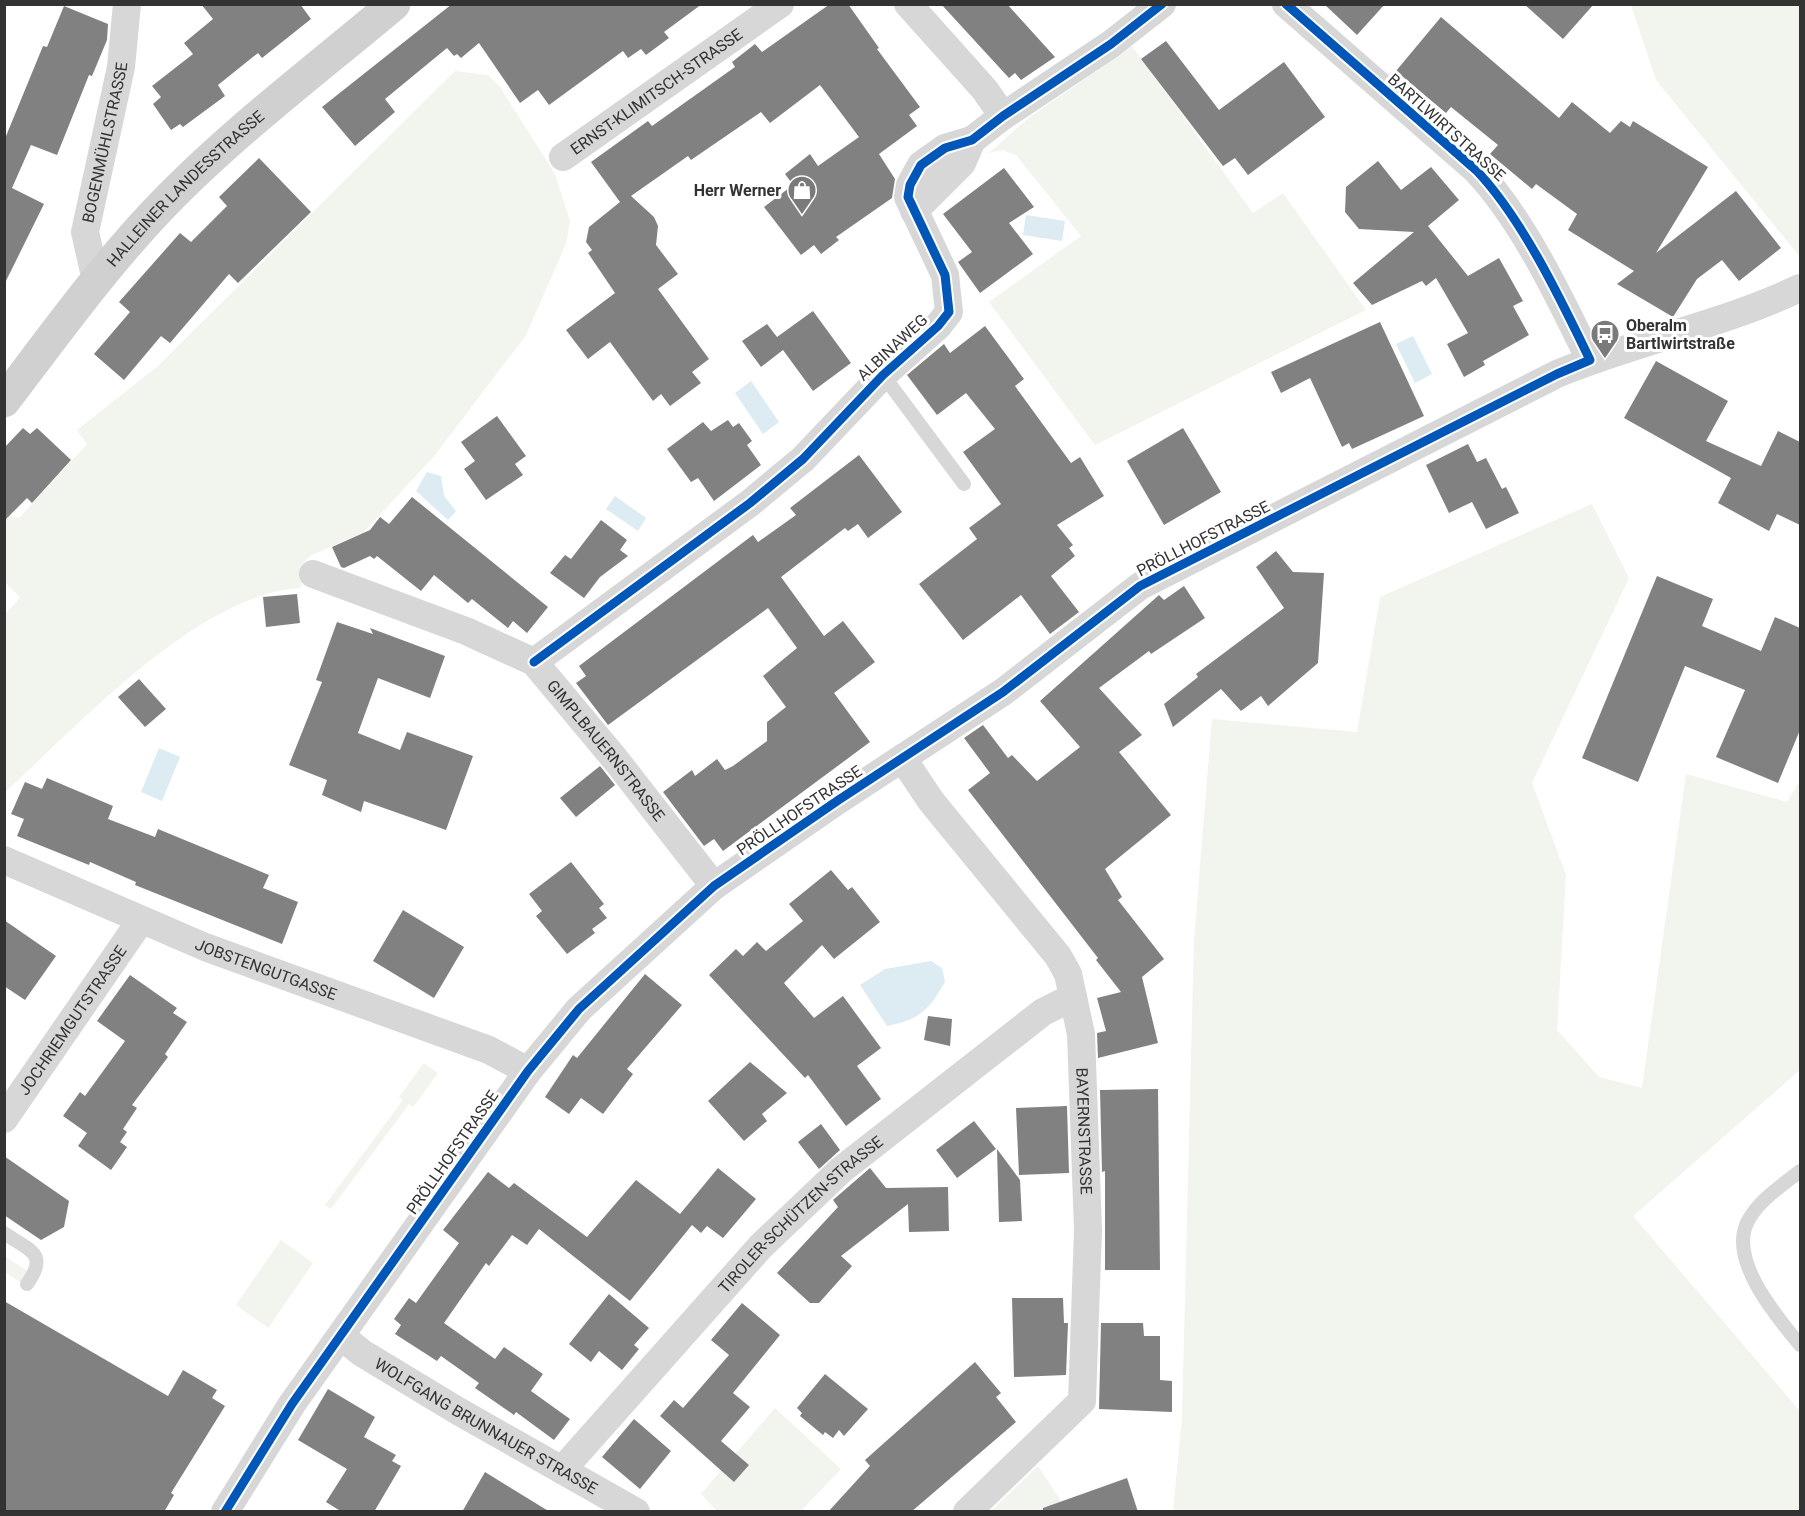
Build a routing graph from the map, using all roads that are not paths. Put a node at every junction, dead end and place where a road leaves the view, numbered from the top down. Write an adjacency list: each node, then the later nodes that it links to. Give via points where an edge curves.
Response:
1 (127, 4): 9 (street, BOGENMÜHLSTRASSE, via 118,78 85,232)
2 (394, 4): 9 (main road, HALLEINER LANDESSTRASSE, via 206,162)
3 (780, 4): 8 (street, ERNST-KLIMITSCH-STRASSE)
4 (908, 4): 7 (street, via 985,90)
5 (1162, 4): 7 (street, ALBINAWEG, via 1111,44)
6 (1286, 4): 11 (street, BARTLWIRTSTRASSE, via 1500,195)
7 (1003, 116): 12 (street, ALBINAWEG, via 972,140 962,163 914,211 945,275 949,312)
8 (563, 157)
9 (96, 279): 13 (main road, HALLEINER LANDESSTRASSE)
10 (1800, 288): 11 (street, PRÖLLHOFSTRASSE, via 1698,328)
11 (1590, 360): 17 (street, PRÖLLHOFSTRASSE, via 1140,586 1016,683)
12 (883, 375): 14 (lane, ALBINAWEG); 16 (street, ALBINAWEG, via 803,459 767,489)
13 (4, 400)
14 (964, 484)
15 (313, 574): 16 (street, GIMPLBAUERNSTRASSE, via 466,631)
16 (534, 662): 19 (street, GIMPLBAUERNSTRASSE)
17 (903, 759): 19 (street, PRÖLLHOFSTRASSE); 21 (street, BAYERNSTRASSE, via 931,801 1058,956 1068,974)
18 (4, 860): 20 (street, JOBSTENGUTGASSE)
19 (714, 886): 22 (street, PRÖLLHOFSTRASSE, via 579,1009)
20 (141, 921): 22 (street, JOBSTENGUTGASSE, via 489,1050); 23 (street, JOCHRIEMGUTSTRASSE)
21 (1073, 997): 29 (street, TIROLER-SCHÜTZEN-STRASSE, via 1043,1012 841,1170 761,1246); 32 (street, BAYERNSTRASSE, via 1081,1034 1088,1230 1082,1401)
22 (528, 1071): 27 (street, PRÖLLHOFSTRASSE)
23 (4, 1119)
24 (1800, 1171): 28 (lane, via 1764,1201 1747,1222 1742,1248 1749,1271)
25 (4, 1233): 26 (lane, via 38,1260 38,1268)
26 (27, 1284)
27 (340, 1336): 29 (street, WOLFGANG BRUNNAUER STRASSE, via 458,1411); 30 (street, PRÖLLHOFSTRASSE, via 271,1436)
28 (1800, 1345)
29 (562, 1470): 31 (street, WOLFGANG BRUNNAUER STRASSE)
30 (225, 1512)
31 (636, 1512)
32 (967, 1512)

